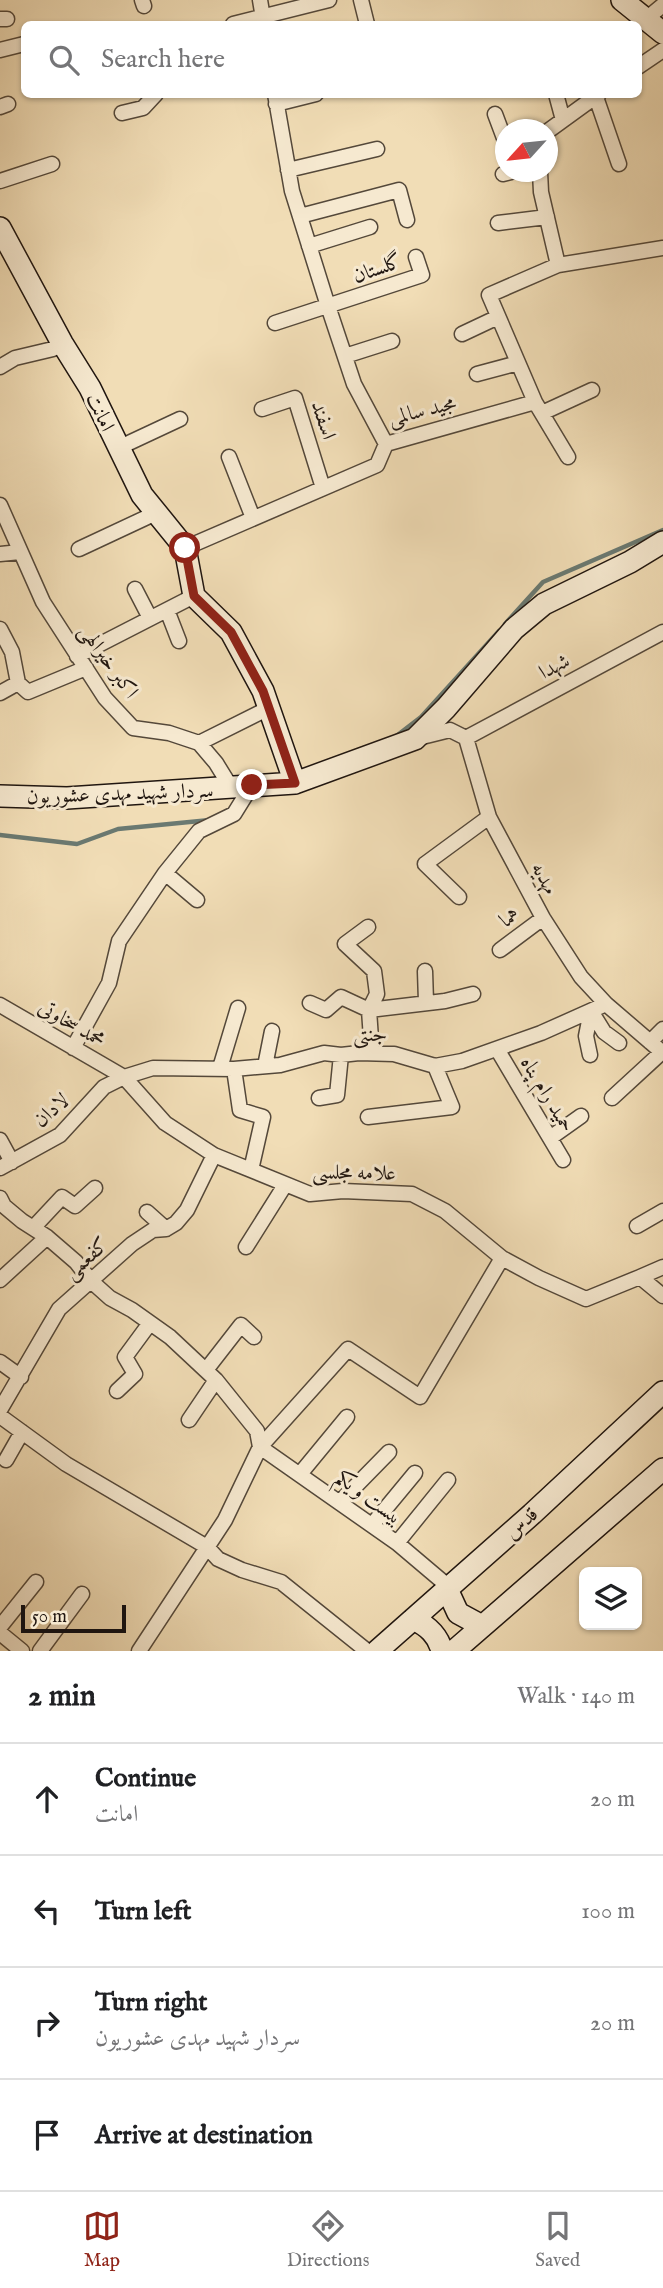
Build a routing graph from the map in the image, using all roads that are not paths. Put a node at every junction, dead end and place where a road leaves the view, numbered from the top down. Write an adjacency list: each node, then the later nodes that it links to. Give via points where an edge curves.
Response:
1 (260, 0): 7 (street)
2 (329, 0): 7 (street)
3 (361, 0): 8 (street)
4 (622, 0): 6 (street)
5 (663, 5): 6 (street)
6 (645, 20): 9 (street)
7 (263, 21)
8 (366, 21)
9 (663, 33)
10 (21, 45): 11 (street)
11 (0, 50)
12 (663, 50): 13 (street)
13 (642, 65)
14 (152, 98): 19 (street, via 143,107)
15 (557, 98): 22 (street)
16 (595, 98): 22 (street)
17 (599, 98): 28 (street)
18 (276, 99): 29 (street, مجید سالمی)
19 (122, 113)
20 (495, 114): 21 (street)
21 (497, 119)
22 (564, 120): 23 (street)
23 (558, 124)
24 (495, 140): 25 (street)
25 (489, 141)
26 (377, 149): 29 (street)
27 (52, 164): 30 (street)
28 (619, 164)
29 (288, 170): 32 (street, مجید سالمی)
30 (0, 181)
31 (540, 182): 33 (street)
32 (300, 216): 34 (street, via 399,190); 38 (street, مجید سالمی)
33 (547, 217): 35 (street); 41 (street)
34 (407, 220)
35 (498, 223)
36 (0, 228): 47 (street, امانت)
37 (370, 228): 38 (street)
38 (309, 246): 42 (street, مجید سالمی)
39 (663, 248): 41 (street)
40 (416, 257): 42 (street, گلستان, via 422,275)
41 (558, 265): 43 (street, via 489,295)
42 (328, 306): 44 (street); 48 (street, مجید سالمی)
43 (498, 317): 45 (street); 49 (street)
44 (275, 323)
45 (462, 334)
46 (392, 341): 48 (street)
47 (62, 343): 50 (street); 57 (street, امانت, via 90,388)
48 (345, 356): 56 (street, مجید سالمی, via 354,384)
49 (518, 363): 51 (street); 53 (street)
50 (0, 367)
51 (477, 374)
52 (592, 390): 53 (street, مجید سالمی)
53 (538, 407): 56 (street, مجید سالمی); 59 (street)
54 (262, 410): 60 (street, اسفند, via 295,398)
55 (180, 419): 57 (street)
56 (387, 444): 60 (street, via 377,465)
57 (118, 448): 62 (street, امانت)
58 (229, 457): 63 (street)
59 (568, 457)
60 (323, 488): 63 (street)
61 (0, 505): 67 (street, اکبر خیرالهی)
62 (156, 513): 65 (street, امانت); 66 (street)
63 (253, 518): 65 (street)
64 (663, 542): 81 (street, سردار شهید مهدی عشوریون, via 544,604 514,629)
65 (185, 548): 70 (street, امانت)
66 (79, 549)
67 (20, 552): 68 (street); 76 (street, اکبر خیرالهی, via 43,602)
68 (0, 554)
69 (135, 589): 72 (street)
70 (194, 596): 71 (street); 79 (street, via 231,632)
71 (167, 610): 72 (street); 75 (street)
72 (150, 618): 76 (street)
73 (0, 629): 77 (street, via 12,652)
74 (663, 632): 80 (street, شهدا)
75 (179, 641)
76 (81, 662): 77 (street, via 28,692); 82 (street, اکبر خیرالهی, via 133,728)
77 (18, 683): 78 (street)
78 (0, 693)
79 (269, 708): 82 (street); 83 (street)
80 (466, 738): 81 (street, via 450,730); 86 (street, مهدیه)
81 (415, 739): 83 (street, سردار شهید مهدی عشوریون)
82 (199, 743): 84 (street)
83 (295, 783): 84 (street, سردار شهید مهدی عشوریون)
84 (242, 787): 85 (street, سردار شهید مهدی عشوریون, via 66,798); 87 (street, via 234,814 199,831)
85 (0, 796)
86 (489, 817): 88 (street, via 425,864); 90 (street, مهدیه)
87 (165, 873): 89 (street); 106 (street, via 120,941 108,983)
88 (459, 897)
89 (197, 900)
90 (543, 918): 92 (street, هما); 97 (street, مهدیه, via 581,978)
91 (368, 927): 100 (street, via 345,944 374,971 377,994)
92 (500, 950)
93 (425, 971): 96 (street)
94 (473, 994): 96 (street)
95 (310, 1003): 100 (street, via 326,1010 341,997)
96 (426, 1003): 100 (street)
97 (606, 1004): 101 (street, جنتی); 104 (street, مهدیه)
98 (0, 1005): 106 (street, محمد سخاوتی)
99 (238, 1008): 114 (street)
100 (369, 1010): 109 (street)
101 (591, 1011): 105 (street, via 604,1032); 107 (street, جنتی); 111 (street, via 586,1036)
102 (663, 1029): 104 (street)
103 (272, 1031): 112 (street)
104 (650, 1042): 108 (street, مهدیه)
105 (619, 1043)
106 (73, 1048): 115 (street, محمد سخاوتی)
107 (497, 1049): 113 (street, جنتی); 120 (street, حمید رام پناه)
108 (663, 1052): 117 (street)
109 (372, 1053): 110 (street, جنتی); 113 (street, جنتی)
110 (341, 1055): 112 (street, جنتی, via 324,1053); 116 (street, via 337,1095)
111 (590, 1055)
112 (265, 1066): 114 (street, جنتی)
113 (435, 1066): 118 (street, via 452,1107)
114 (227, 1068): 115 (street, جنتی, via 153,1068); 125 (street, via 240,1110 263,1117)
115 (124, 1077): 122 (street, علامه مجلسی, via 165,1123); 124 (street, لادان, via 104,1087 60,1135)
116 (319, 1098)
117 (612, 1098)
118 (368, 1116)
119 (582, 1116): 120 (street)
120 (550, 1138): 123 (street, حمید رام پناه)
121 (0, 1140): 124 (street)
122 (214, 1155): 125 (street, علامه مجلسی); 133 (street, کفعمی, via 187,1210)
123 (563, 1160)
124 (6, 1165)
125 (251, 1170): 126 (street, علامه مجلسی)
126 (285, 1185): 135 (street); 136 (street, علامه مجلسی, via 310,1194 412,1194 445,1211)
127 (95, 1188): 132 (street, via 75,1206 62,1197)
128 (0, 1198): 132 (street)
129 (663, 1211): 131 (street)
130 (147, 1212): 133 (street)
131 (637, 1226)
132 (33, 1228): 134 (street)
133 (166, 1229): 140 (street, کفعمی, via 143,1237)
134 (47, 1237): 139 (street); 140 (street)
135 (246, 1247)
136 (502, 1258): 138 (street, علامه مجلسی, via 586,1299); 154 (street, via 420,1397 348,1349)
137 (663, 1267): 138 (street, علامه مجلسی)
138 (640, 1278): 141 (street)
139 (0, 1280)
140 (92, 1281): 142 (street); 146 (street, کفعمی, via 59,1309)
141 (663, 1296)
142 (150, 1323): 145 (street); 147 (street, via 124,1357 135,1374)
143 (254, 1338): 145 (street, via 242,1325)
144 (0, 1362): 146 (street)
145 (211, 1375): 152 (street); 154 (street, via 257,1431)
146 (21, 1377): 149 (street, کفعمی)
147 (117, 1391)
148 (663, 1392): 166 (street, قدس)
149 (0, 1410)
150 (0, 1416): 153 (street)
151 (348, 1417): 159 (street)
152 (189, 1420)
153 (22, 1432): 156 (street); 164 (street, via 66,1464)
154 (260, 1447): 159 (street, بیست و یکم); 164 (street)
155 (389, 1451): 161 (street)
156 (6, 1460)
157 (663, 1469): 169 (street)
158 (415, 1472): 162 (street)
159 (300, 1474): 161 (street, بیست و یکم)
160 (448, 1480): 163 (street)
161 (340, 1503): 162 (street, بیست و یکم)
162 (372, 1525): 163 (street, بیست و یکم)
163 (397, 1543): 166 (street, بیست و یکم)
164 (207, 1547): 173 (street); 174 (street, via 218,1559 281,1582)
165 (36, 1582): 170 (street)
166 (448, 1588): 168 (street, قدس); 169 (street, via 458,1613)
167 (82, 1594): 172 (street)
168 (413, 1619): 175 (street, قدس); 176 (street, via 427,1625)
169 (482, 1626): 177 (street)
170 (0, 1630): 171 (street)
171 (22, 1651)
172 (40, 1651)
173 (139, 1651)
174 (367, 1651)
175 (377, 1651)
176 (442, 1651)
177 (454, 1651)

